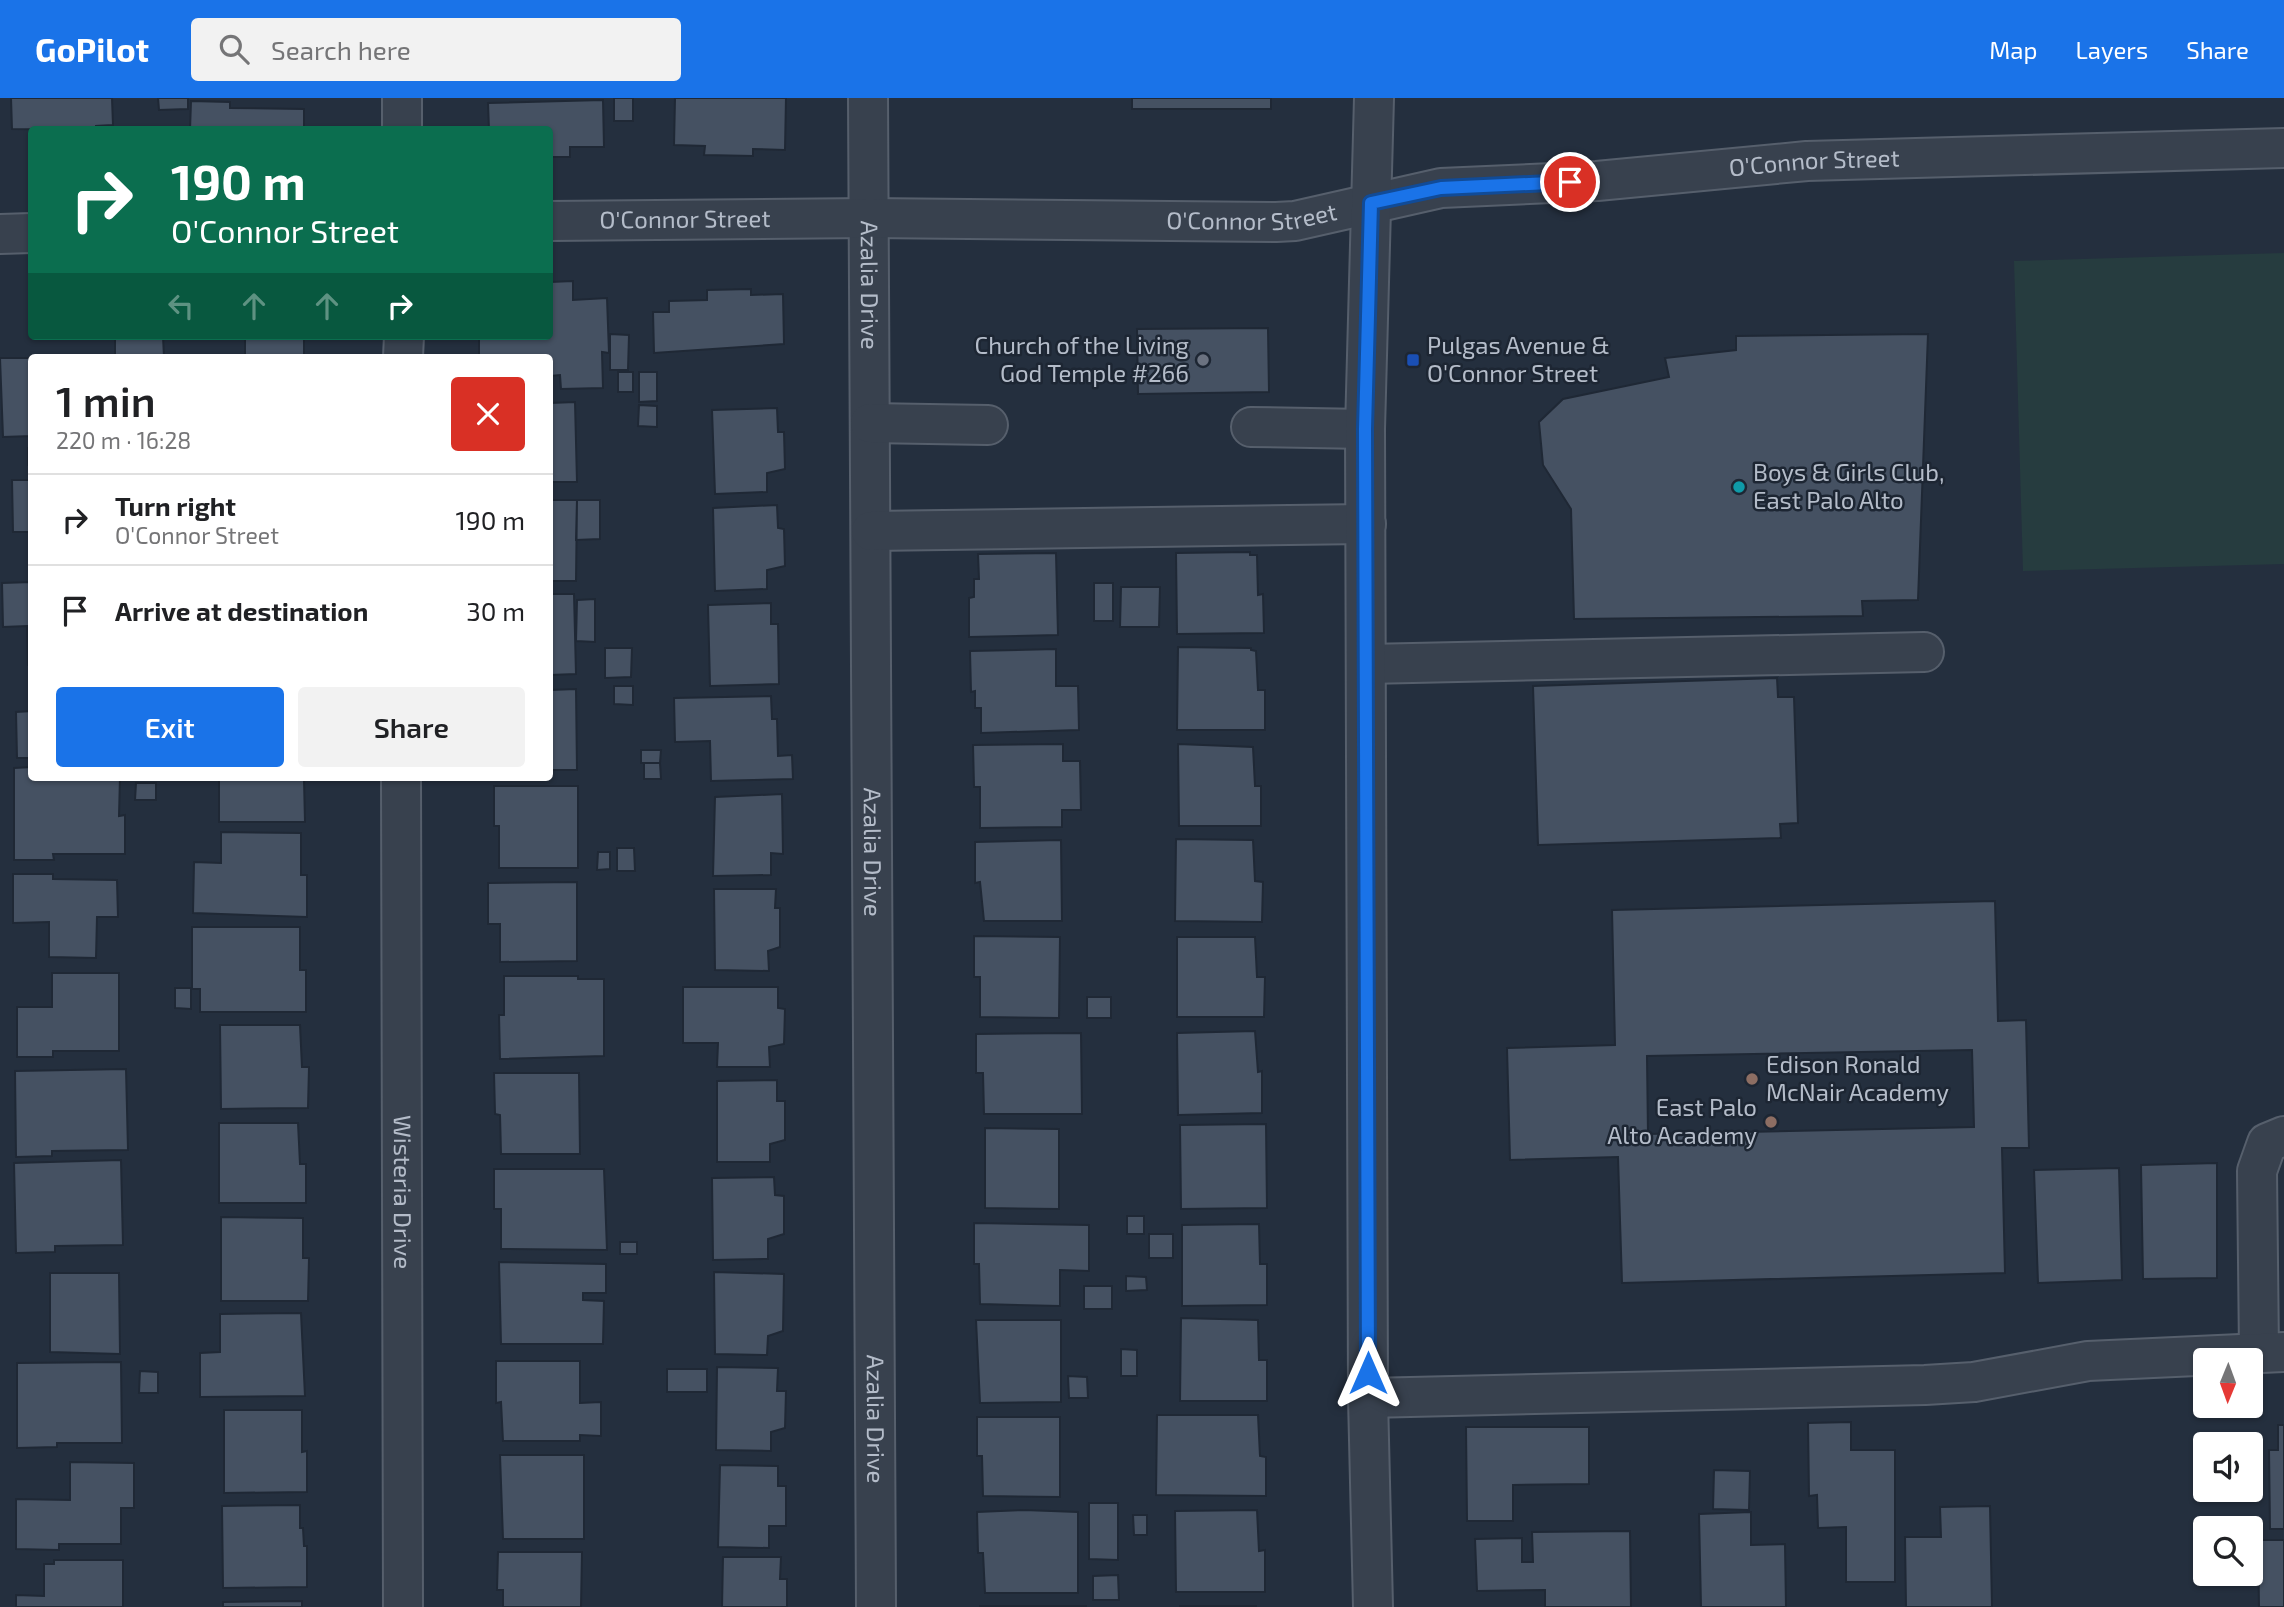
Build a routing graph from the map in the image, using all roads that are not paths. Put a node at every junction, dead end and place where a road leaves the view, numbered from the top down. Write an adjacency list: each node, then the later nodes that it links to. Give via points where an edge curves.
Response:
1 (402, 98): 4 (street)
2 (868, 98): 7 (street, Azalia Drive)
3 (1374, 98): 6 (street)
4 (402, 126)
5 (2284, 148): 6 (street, O'Connor Street, via 1807,161 1597,181 1441,188)
6 (1371, 203): 7 (street, O'Connor Street, via 1276,222); 14 (street)
7 (870, 218): 8 (street, O'Connor Street); 11 (street, Azalia Drive)
8 (553, 221)
9 (28, 233): 10 (street)
10 (0, 234)
11 (870, 423): 12 (street); 16 (street, Azalia Drive)
12 (988, 425)
13 (1251, 427): 14 (street)
14 (1365, 429): 15 (street)
15 (1366, 524): 16 (street); 18 (street)
16 (871, 531): 24 (street, Azalia Drive)
17 (1924, 652): 18 (street)
18 (1367, 664): 22 (street)
19 (401, 781): 23 (street, Wisteria Drive)
20 (2284, 1136): 21 (street, via 2267,1143 2257,1171)
21 (2271, 1352): 22 (street, via 2088,1361 1974,1382 1937,1384)
22 (1368, 1398): 25 (street)
23 (403, 1607)
24 (876, 1607)
25 (1373, 1607)

